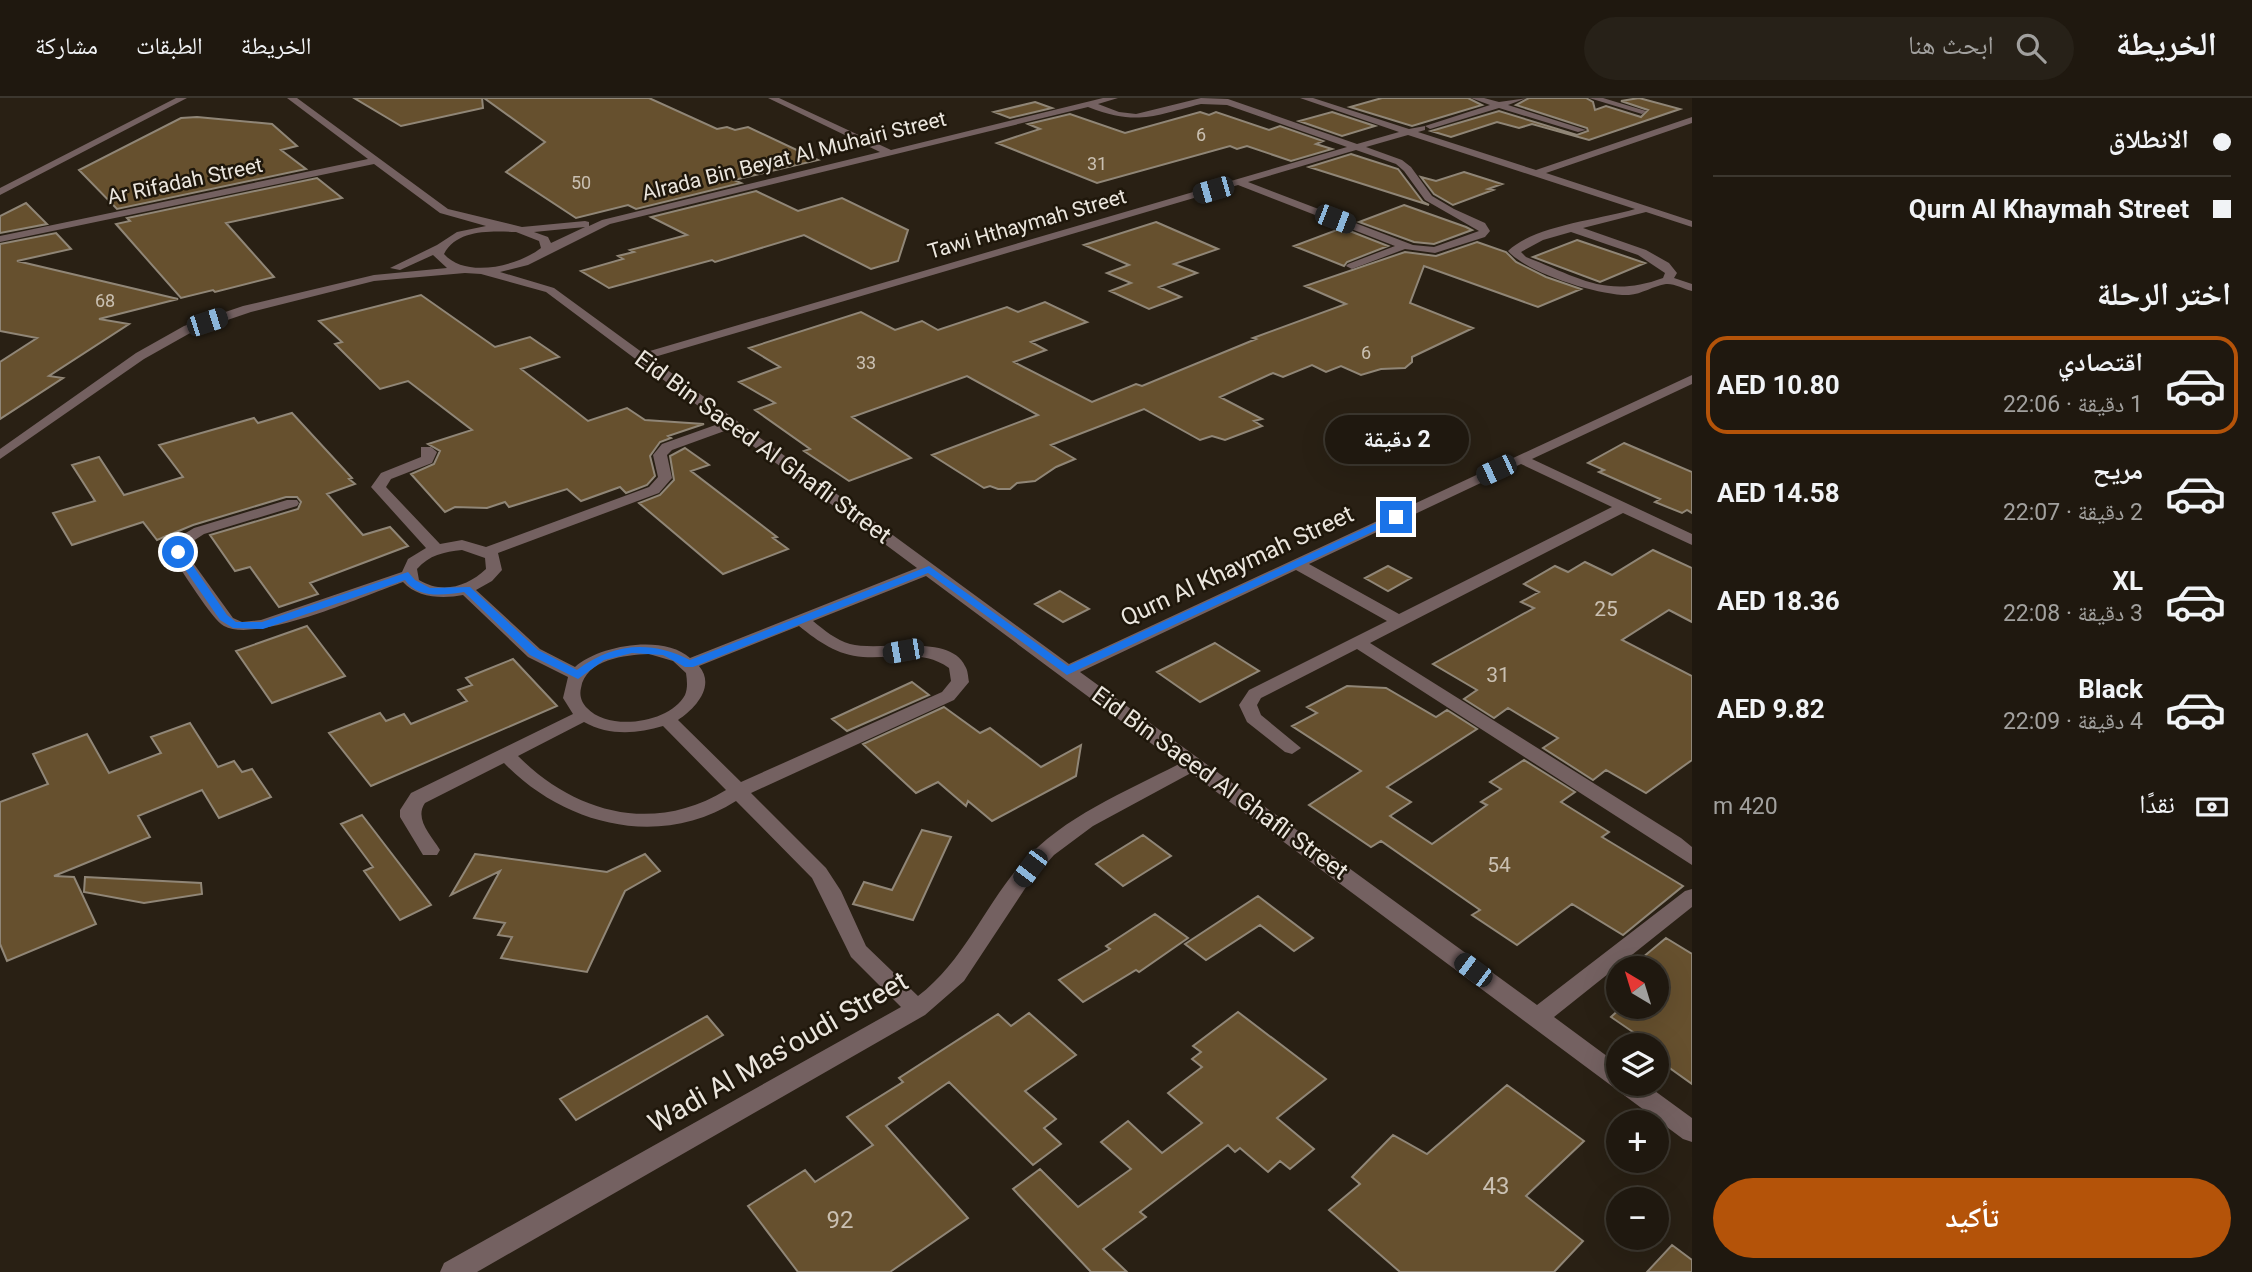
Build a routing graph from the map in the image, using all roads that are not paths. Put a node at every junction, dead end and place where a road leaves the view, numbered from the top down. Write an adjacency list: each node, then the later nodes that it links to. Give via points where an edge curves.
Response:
1 (183, 98): 20 (street)
2 (291, 98): 17 (street)
3 (772, 98): 16 (street)
4 (1115, 98): 9 (street, Alrada Bin Beyat Al Muhairi Street)
5 (1304, 98): 14 (street)
6 (1475, 98): 10 (street)
7 (1522, 98): 10 (street, Tawi Hthaymah Street)
8 (1593, 98): 11 (street)
9 (1088, 104): 15 (street, via 1136,117 1201,102 1228,102); 16 (street, Alrada Bin Beyat Al Muhairi Street)
10 (1499, 105): 13 (street); 14 (street, Tawi Hthaymah Street)
11 (1642, 111)
12 (1692, 120): 18 (street)
13 (1581, 130)
14 (1409, 132): 15 (street, Tawi Hthaymah Street); 18 (street)
15 (1360, 147): 19 (street, Tawi Hthaymah Street); 29 (street, via 1404,165 1431,200 1485,231 1435,250)
16 (890, 153): 23 (street, Alrada Bin Beyat Al Muhairi Street)
17 (378, 160): 22 (street); 27 (street, Ar Rifadah Street)
18 (1537, 173): 21 (street)
19 (1239, 182): 29 (street); 38 (street, Tawi Hthaymah Street)
20 (0, 192)
21 (1646, 209): 24 (street); 26 (street)
22 (444, 211): 25 (street); 28 (street, via 448,230)
23 (606, 222): 25 (street, Alrada Bin Beyat Al Muhairi Street); 30 (street, Alrada Bin Beyat Al Muhairi Street)
24 (1692, 224)
25 (512, 229): 28 (street, Alrada Bin Beyat Al Muhairi Street, via 472,232); 30 (street, via 538,234 544,239)
26 (1574, 229): 36 (street, via 1662,262 1671,273); 36 (street, via 1519,247 1514,253 1612,291 1635,291)
27 (0, 239)
28 (442, 246): 32 (street, via 438,254 446,263); 34 (street)
29 (1404, 246): 31 (street)
30 (544, 252): 33 (street, Alrada Bin Beyat Al Muhairi Street, via 523,264); 35 (street)
31 (1352, 266)
32 (468, 269): 33 (street); 34 (street)
33 (481, 270): 35 (street, Eid Bin Saeed Al Ghafli Street)
34 (374, 278): 42 (street, via 227,315 170,337)
35 (545, 278): 38 (street, Eid Bin Saeed Al Ghafli Street)
36 (1667, 280): 37 (street)
37 (1692, 288)
38 (642, 358): 40 (street, Eid Bin Saeed Al Ghafli Street)
39 (1692, 379): 43 (street, Qurn Al Khaymah Street)
40 (732, 424): 48 (street, via 667,447 660,455 665,478 654,490); 50 (street, Eid Bin Saeed Al Ghafli Street)
41 (426, 450): 47 (street, via 430,452 428,460 386,476 378,487)
42 (0, 455)
43 (1521, 459): 45 (street); 49 (street, Qurn Al Khaymah Street)
44 (292, 503): 51 (street, via 199,531 179,543 178,552 227,622 263,625)
45 (1624, 508): 46 (street); 54 (street)
46 (1692, 540)
47 (436, 549): 48 (street, via 462,545); 51 (street, via 418,558)
48 (487, 552): 52 (street, via 494,570)
49 (1297, 564): 54 (street); 57 (street, Qurn Al Khaymah Street)
50 (929, 569): 53 (street); 57 (street, Eid Bin Saeed Al Ghafli Street)
51 (408, 575): 52 (street, via 411,582 428,591)
52 (466, 589): 58 (street, via 534,653)
53 (802, 620): 56 (street); 64 (street, via 826,640 847,649 874,654 916,650 940,654 957,666 960,682 947,696)
54 (1399, 621): 55 (street)
55 (1357, 642): 61 (street, via 1251,699 1248,705 1253,718); 66 (street)
56 (689, 664): 58 (street, via 665,652 632,650 600,658); 60 (street, via 698,680 694,698)
57 (1067, 671): 63 (street, Eid Bin Saeed Al Ghafli Street)
58 (578, 675): 59 (street, via 572,696)
59 (585, 715): 60 (street, via 614,726); 62 (street)
60 (667, 719): 64 (street)
61 (1292, 748)
62 (506, 754): 64 (street, via 552,794 633,821 693,816); 65 (street, via 425,793 413,804 410,817)
63 (1193, 764): 68 (street, Wadi Al Mas'oudi Street, via 1083,825 1046,852 1020,881 960,970); 69 (street, Eid Bin Saeed Al Ghafli Street)
64 (738, 791): 68 (street, via 818,873 838,902 854,945)
65 (430, 850)
66 (1692, 858)
67 (1692, 896): 69 (street)
68 (917, 1009): 73 (street, Wadi Al Mas'oudi Street)
69 (1537, 1018): 70 (street, Eid Bin Saeed Al Ghafli Street)
70 (1606, 1068)
71 (1644, 1096): 72 (street)
72 (1692, 1132)
73 (453, 1272)

